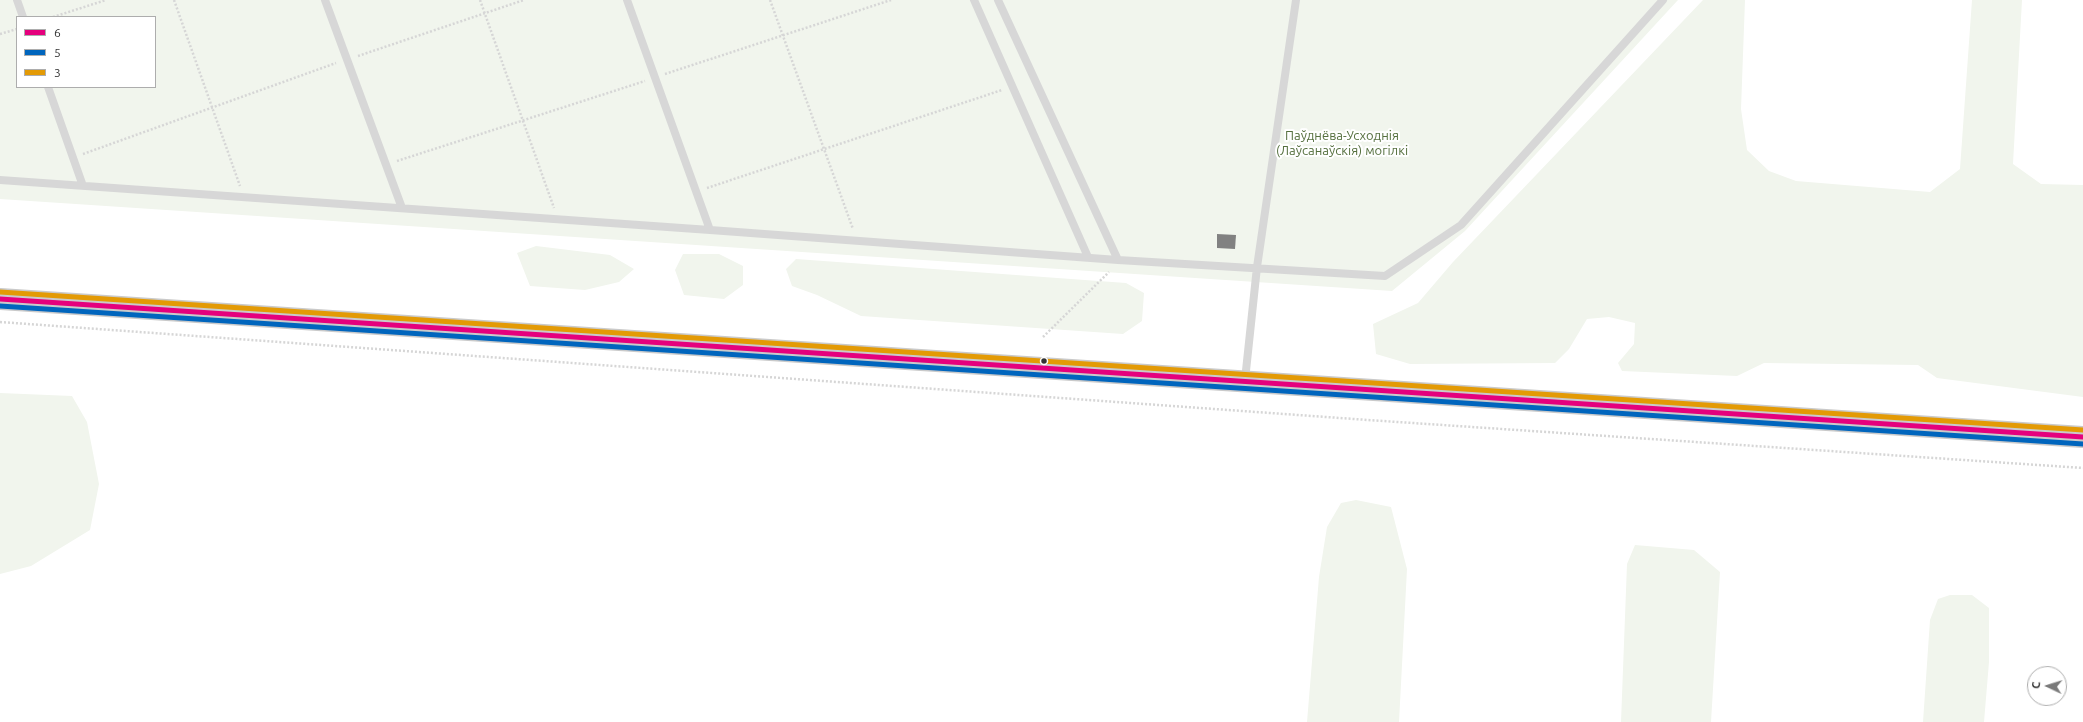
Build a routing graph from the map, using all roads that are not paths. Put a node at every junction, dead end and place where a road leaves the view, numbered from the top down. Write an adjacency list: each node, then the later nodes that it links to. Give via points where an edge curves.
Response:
1 (17, 0): 8 (lane)
2 (325, 0): 12 (lane)
3 (627, 0): 13 (lane)
4 (974, 0): 14 (lane)
5 (998, 0): 15 (lane)
6 (1296, 0): 16 (lane)
7 (1663, 0): 16 (lane, via 1461,225 1385,276)
8 (23, 16)
9 (48, 88): 11 (lane)
10 (0, 180): 11 (lane)
11 (83, 186): 12 (lane)
12 (402, 208): 13 (lane)
13 (710, 230): 14 (lane)
14 (1088, 257): 15 (lane)
15 (1118, 260): 16 (lane)
16 (1257, 267): 18 (lane)
17 (0, 299): 18 (main road)
18 (1244, 381): 19 (main road)
19 (2083, 437)

